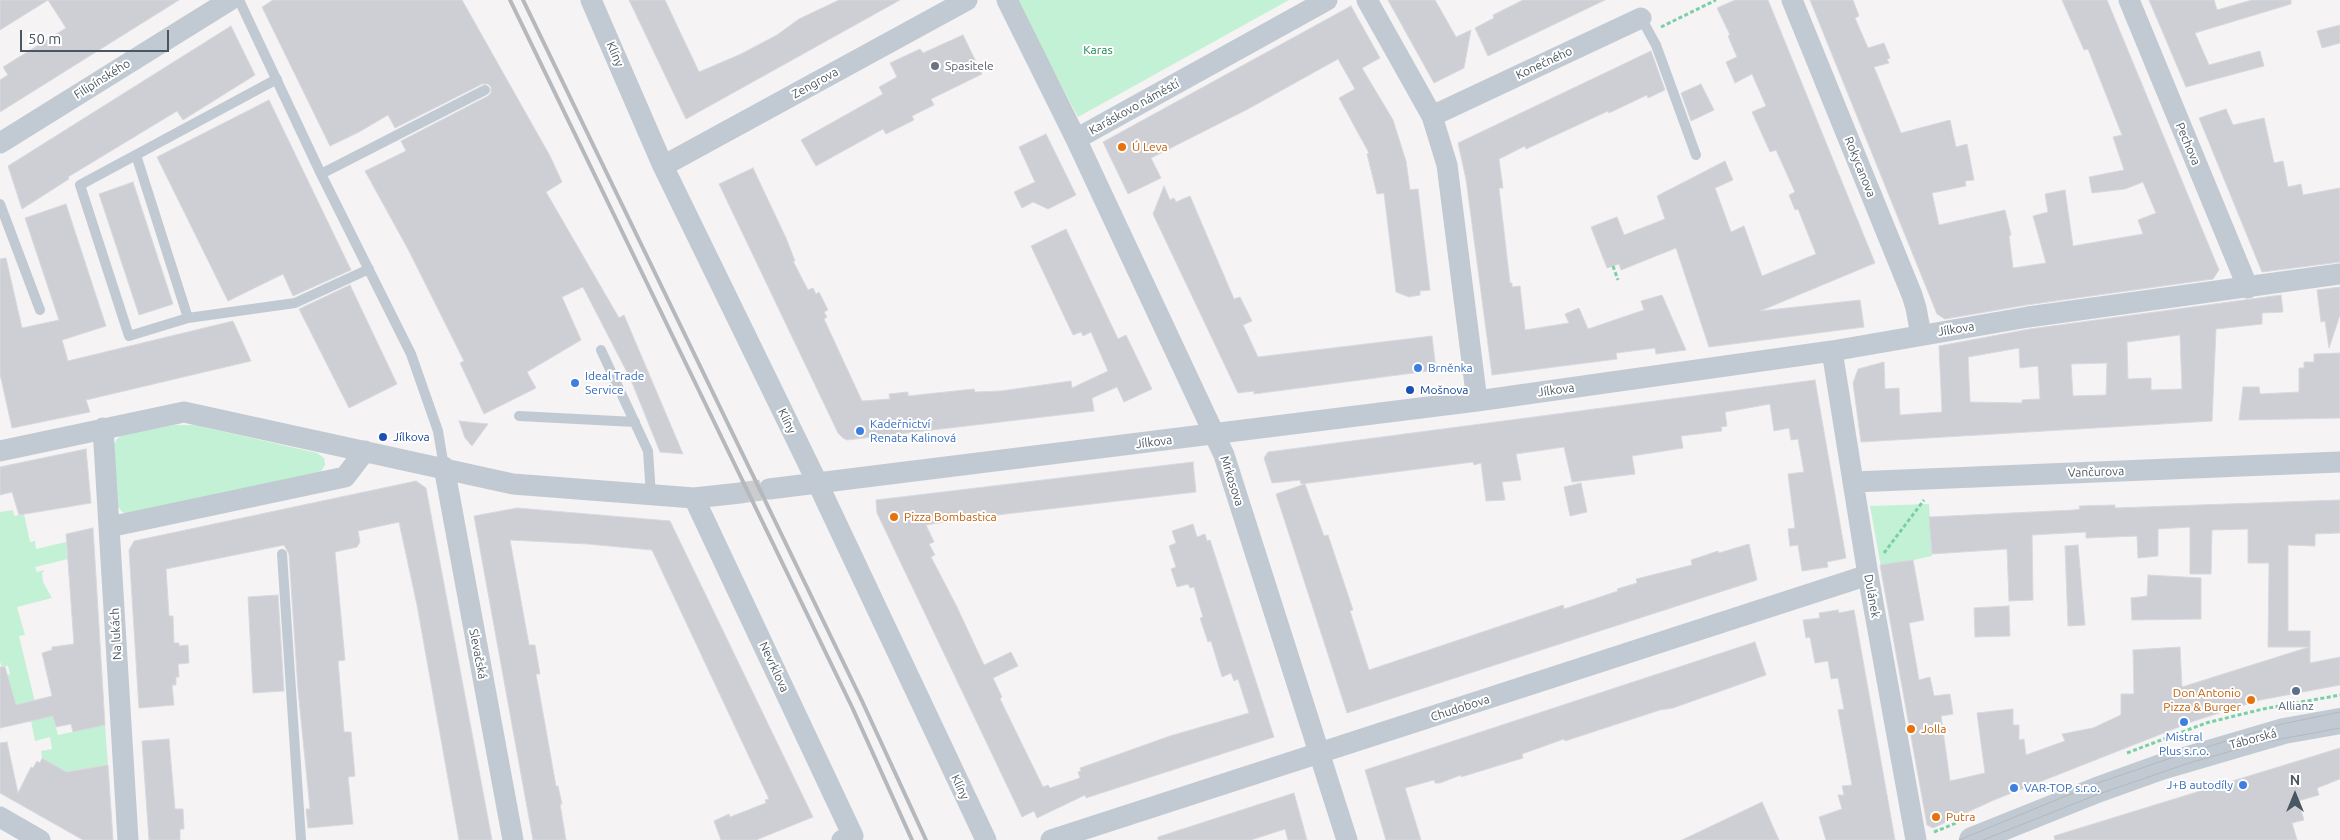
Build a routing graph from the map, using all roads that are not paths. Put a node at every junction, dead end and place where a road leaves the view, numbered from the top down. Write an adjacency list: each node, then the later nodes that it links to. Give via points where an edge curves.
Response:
1 (230, 0): 15 (street, Filipínského)
2 (239, 0): 11 (lane)
3 (591, 0): 18 (street, Klíny)
4 (967, 0): 18 (street, Zengrova)
5 (1007, 0): 14 (street, Karáskovo náměstí)
6 (1327, 0): 14 (street, Karáskovo náměstí)
7 (1367, 0): 13 (street)
8 (1792, 0): 26 (street, Rokycanova, via 1912,295)
9 (2129, 0): 23 (street, Pechova)
10 (1645, 25): 13 (street, Konečného); 17 (lane)
11 (276, 78): 16 (lane); 19 (lane)
12 (485, 90): 19 (lane)
13 (1432, 116): 29 (street, via 1447,165)
14 (1076, 139): 33 (street, Mrkosova)
15 (0, 143)
16 (136, 154): 25 (lane); 25 (lane, via 80,185 129,336)
17 (1696, 154)
18 (663, 166): 39 (street, Klíny)
19 (321, 174): 21 (lane)
20 (0, 204): 24 (lane)
21 (369, 269): 25 (lane, via 295,303); 37 (lane, via 411,354 438,431)
22 (2340, 274): 23 (street, Jílkova)
23 (2248, 288): 26 (street, Jílkova)
24 (40, 310)
25 (188, 318)
26 (1920, 335): 28 (street, Jílkova)
27 (601, 350): 31 (lane)
28 (1832, 351): 29 (street, Jílkova); 38 (street, Dulánek)
29 (1477, 401): 33 (street, Jílkova)
30 (519, 416): 31 (lane)
31 (635, 422): 42 (lane, via 648,451)
32 (103, 428): 34 (street); 35 (street, via 184,412); 44 (street, Na lukách)
33 (1216, 435): 39 (street, Jílkova); 48 (street, Mrkosova)
34 (0, 451)
35 (365, 451): 37 (street); 44 (street, via 345,477)
36 (2340, 462): 38 (street, Vančurova)
37 (444, 468): 42 (street, via 513,484); 54 (street, Slevačská)
38 (1853, 482): 46 (street, Dulánek)
39 (818, 484): 40 (street, Jílkova); 55 (street, Klíny)
40 (769, 489)
41 (740, 493): 43 (street)
42 (651, 495): 43 (street)
43 (694, 498): 50 (street, Nevrklova)
44 (109, 527): 52 (street, Na lukách)
45 (282, 554): 53 (lane)
46 (1868, 575): 48 (street, Chudobova); 58 (street, Dulánek)
47 (2340, 721): 59 (street, Táborská, via 2284,731 2160,767)
48 (1320, 753): 56 (street, Chudobova); 57 (street, Mrkosova)
49 (0, 817): 51 (street)
50 (848, 838)
51 (40, 840)
52 (128, 840)
53 (301, 840)
54 (513, 840)
55 (986, 840)
56 (1052, 840)
57 (1347, 840)
58 (1916, 840)
59 (1972, 840)

